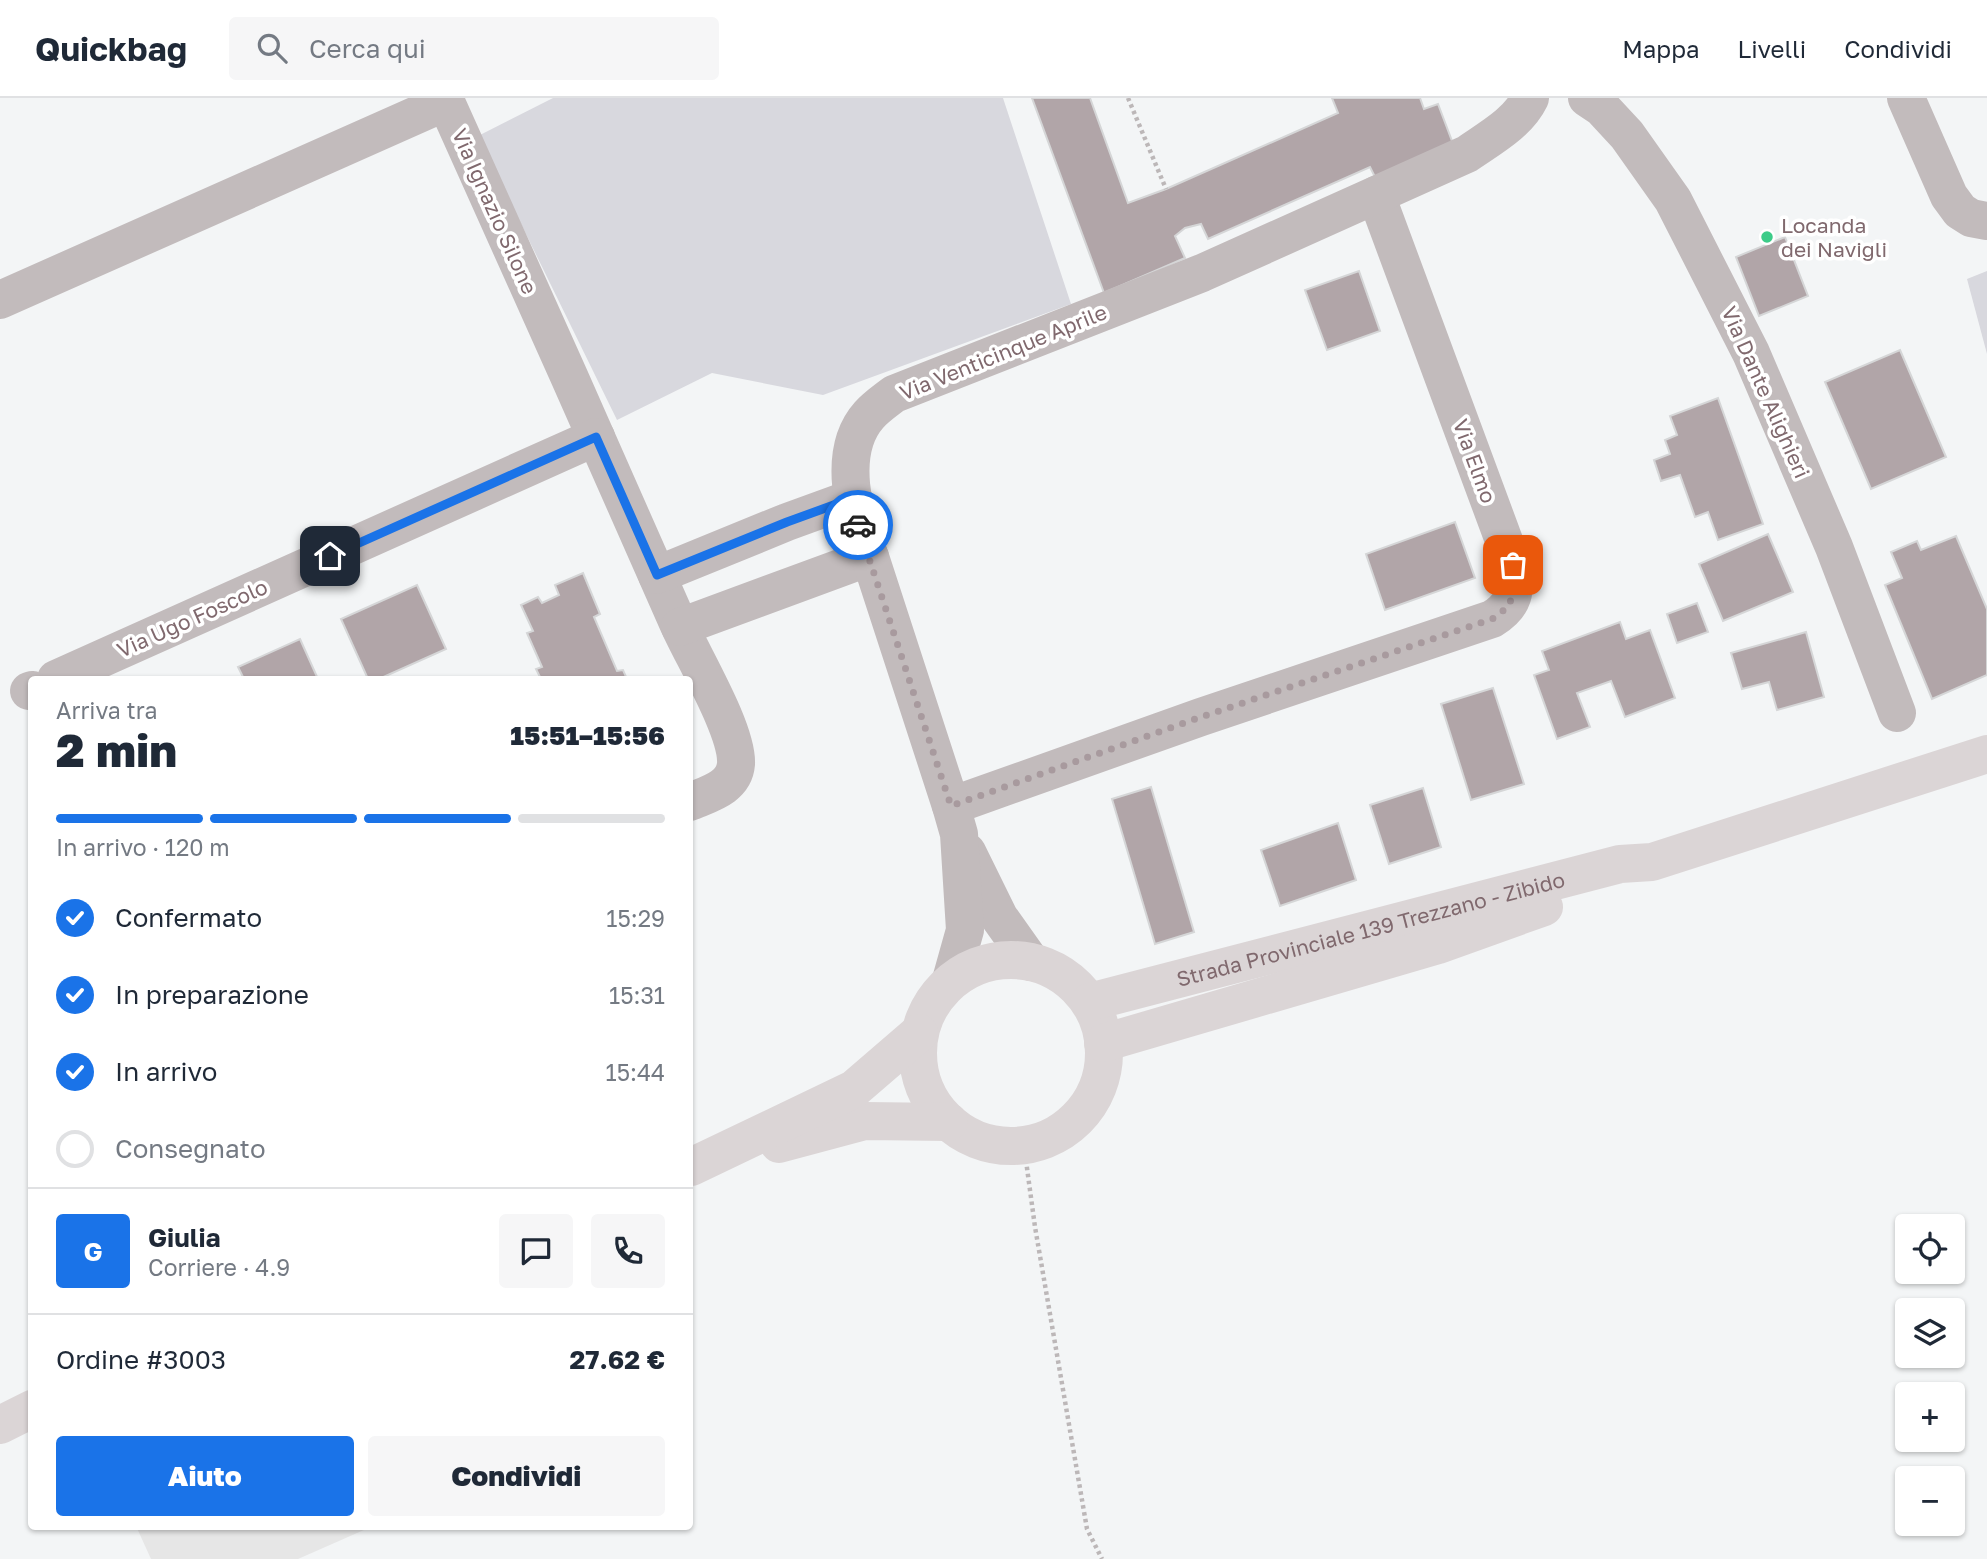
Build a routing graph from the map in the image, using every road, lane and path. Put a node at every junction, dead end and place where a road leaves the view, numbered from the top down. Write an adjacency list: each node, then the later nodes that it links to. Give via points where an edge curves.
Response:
1 (1128, 98): 5 (path)
2 (1530, 98): 6 (street, Via Venticinque Aprile, via 1523,112 1467,154)
3 (1587, 98): 15 (street, Via Dante Alighieri, via 1627,135 1673,200 1727,305 1834,547)
4 (1906, 98): 7 (street, via 1949,196 1960,211)
5 (1166, 189)
6 (1376, 195): 10 (street, Via Venticinque Aprile, via 1202,273 894,394 868,416 854,441); 18 (street, Via Elmo, via 1513,565 1515,581 1505,611 1201,717)
7 (1987, 221)
8 (0, 300): 9 (street, Via Ignazio Silone, via 446,102)
9 (596, 437): 12 (street, Via Ignazio Silone); 14 (street, Via Ugo Foscolo)
10 (853, 498): 11 (street, Via Venticinque Aprile); 12 (street)
11 (870, 557): 13 (street); 18 (street, Via Venticinque Aprile)
12 (657, 575): 13 (street, Via Ignazio Silone)
13 (680, 627): 17 (street, Via Ignazio Silone, via 724,717 735,751 736,767 730,780)
14 (64, 676)
15 (1897, 713)
16 (1987, 754): 19 (main road, Strada Provinciale 139 Trezzano - Zibido)
17 (693, 801)
18 (955, 820): 20 (street, Via Venticinque Aprile, via 999,917); 21 (street, Via Venticinque Aprile, via 965,930)
19 (1652, 862): 22 (main road, Strada Provinciale 139 Trezzano - Zibido, via 1620,864); 24 (main road, Strada Provinciale 139 Trezzano - Zibido, via 1632,874 1438,945)
20 (1031, 962): 21 (main road, via 1009,958 982,963); 22 (main road, via 1069,979)
21 (951, 980): 23 (main road, via 933,999)
22 (1090, 1002): 24 (main road)
23 (919, 1033): 25 (main road, via 917,1062 925,1091); 27 (main road, via 854,1089)
24 (1103, 1043): 26 (main road, via 1104,1063 1087,1108 1072,1125)
25 (949, 1122): 26 (main road, via 962,1134 989,1145); 28 (main road, via 866,1121)
26 (1024, 1146): 31 (path, via 1087,1529)
27 (693, 1166)
28 (693, 1166)
29 (28, 1411): 30 (main road)
30 (0, 1425)
31 (1102, 1559)

